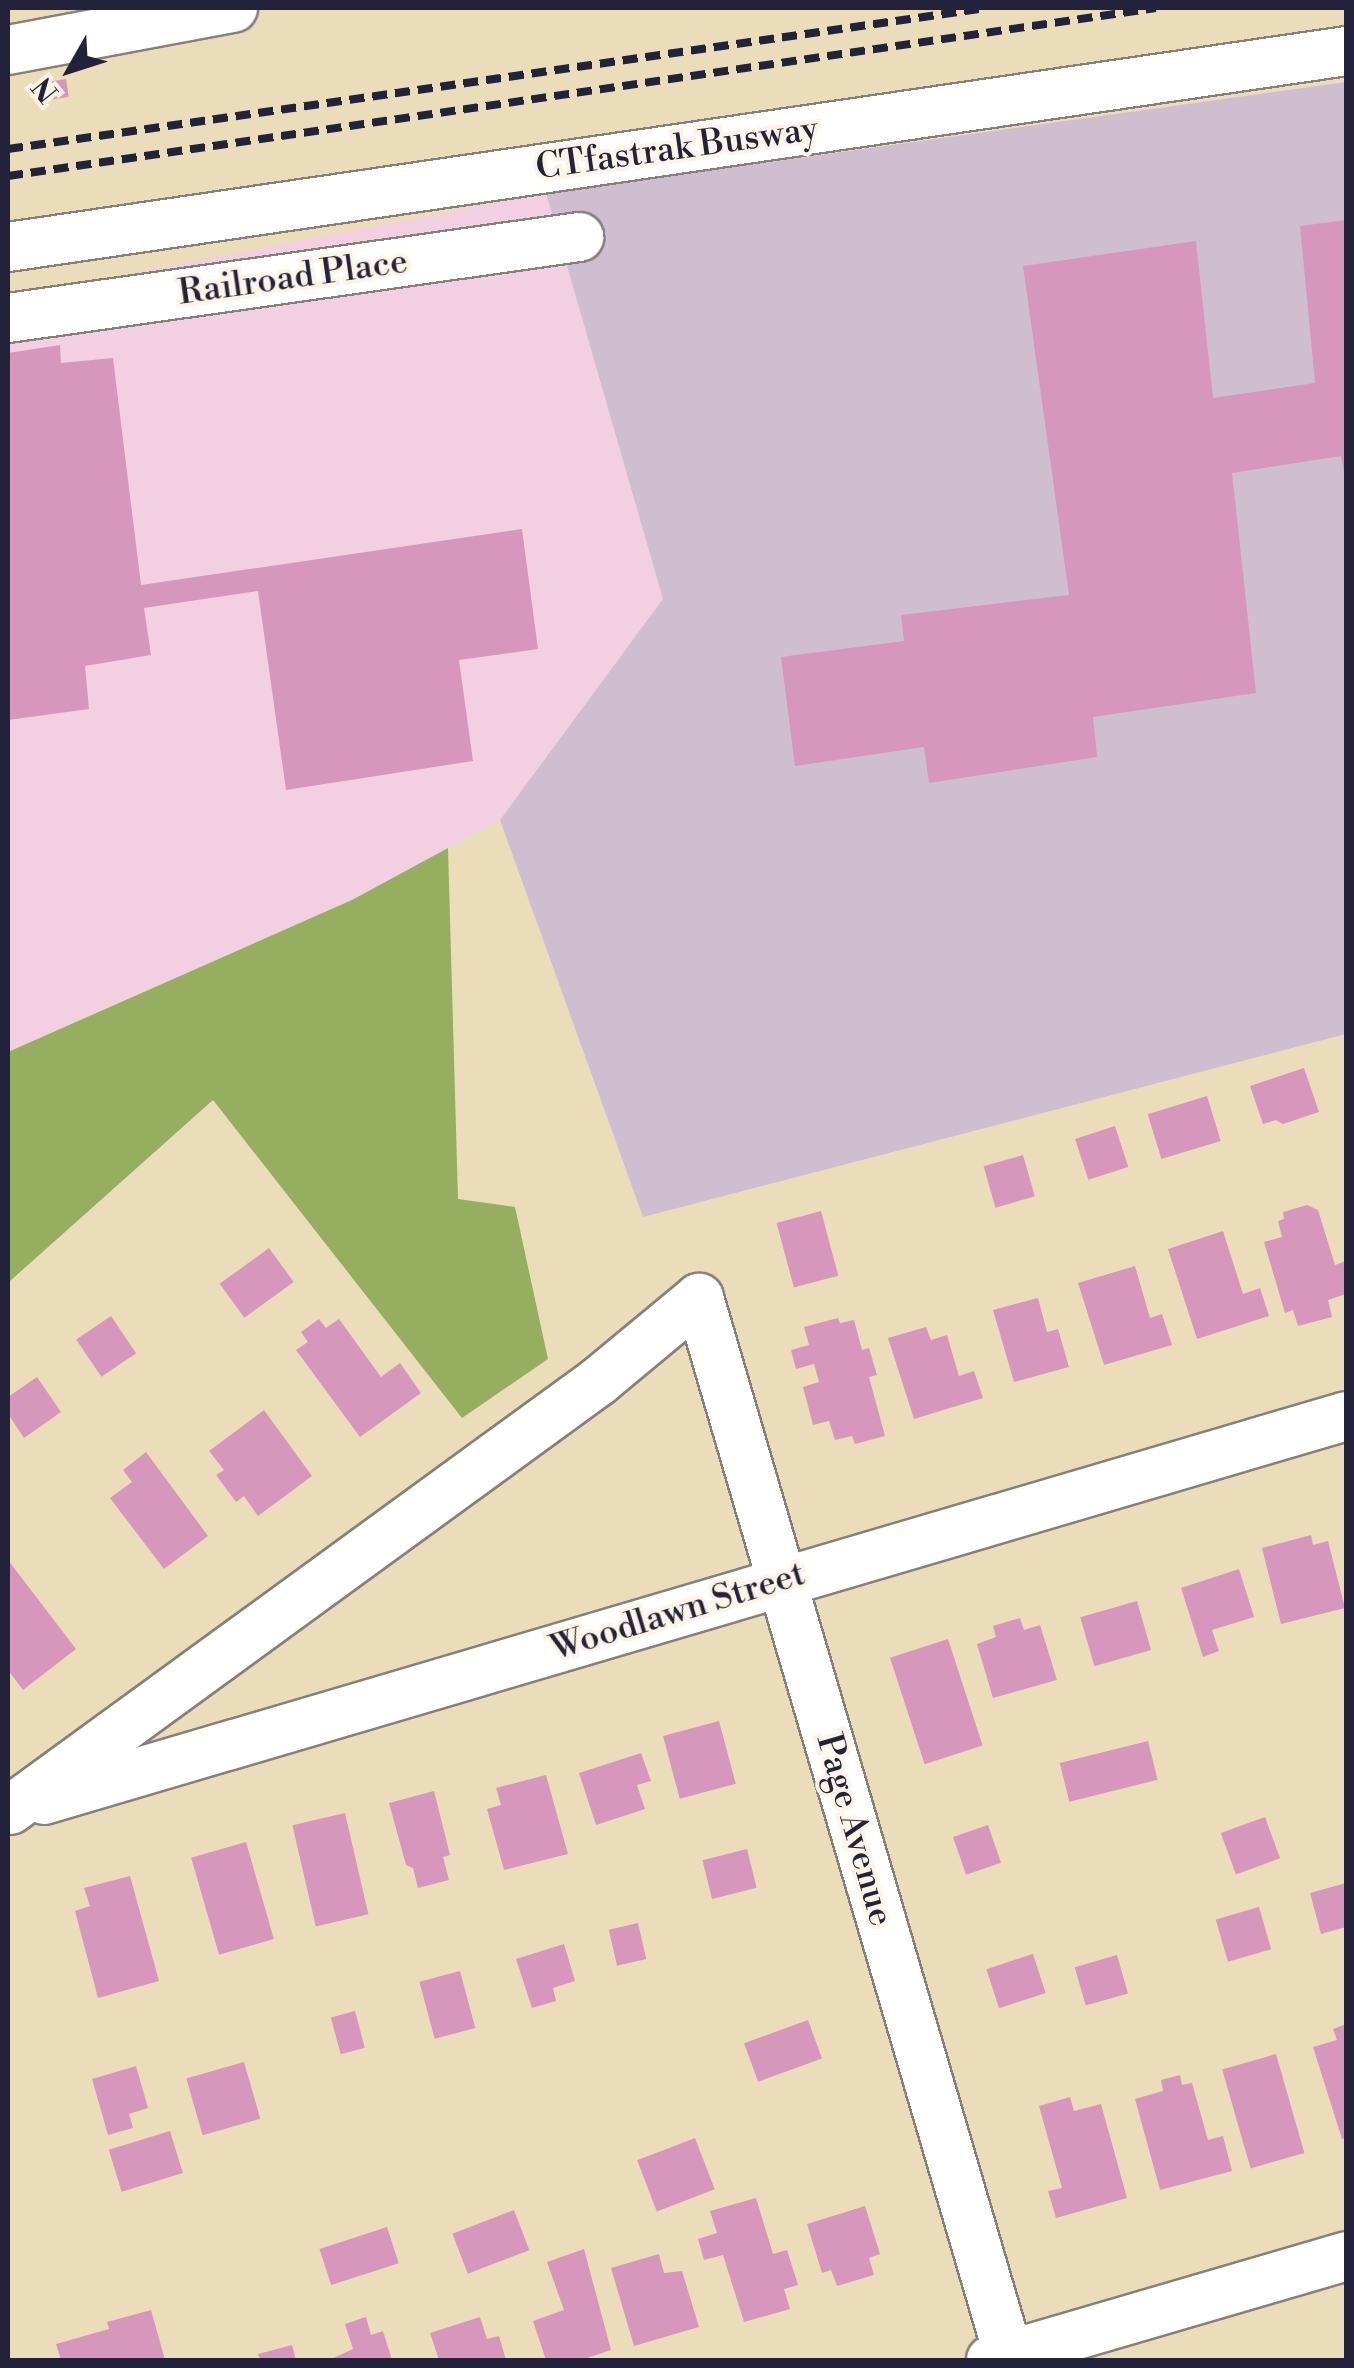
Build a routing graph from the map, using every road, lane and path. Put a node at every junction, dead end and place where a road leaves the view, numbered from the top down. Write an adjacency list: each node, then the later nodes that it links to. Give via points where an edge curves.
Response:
1 (233, 8): 2 (street)
2 (8, 50)
3 (1346, 52): 5 (street, CTfastrak Busway)
4 (580, 237): 6 (street, Railroad Place)
5 (8, 247)
6 (8, 318)
7 (699, 1298): 9 (street, Page Avenue); 10 (street, Woodlawn Street, via 600,1381)
8 (1346, 1416): 9 (street, Woodlawn Street)
9 (781, 1582): 10 (street, Woodlawn Street); 12 (street, Page Avenue)
10 (9, 1810)
11 (1346, 2256): 12 (street)
12 (1003, 2359)

